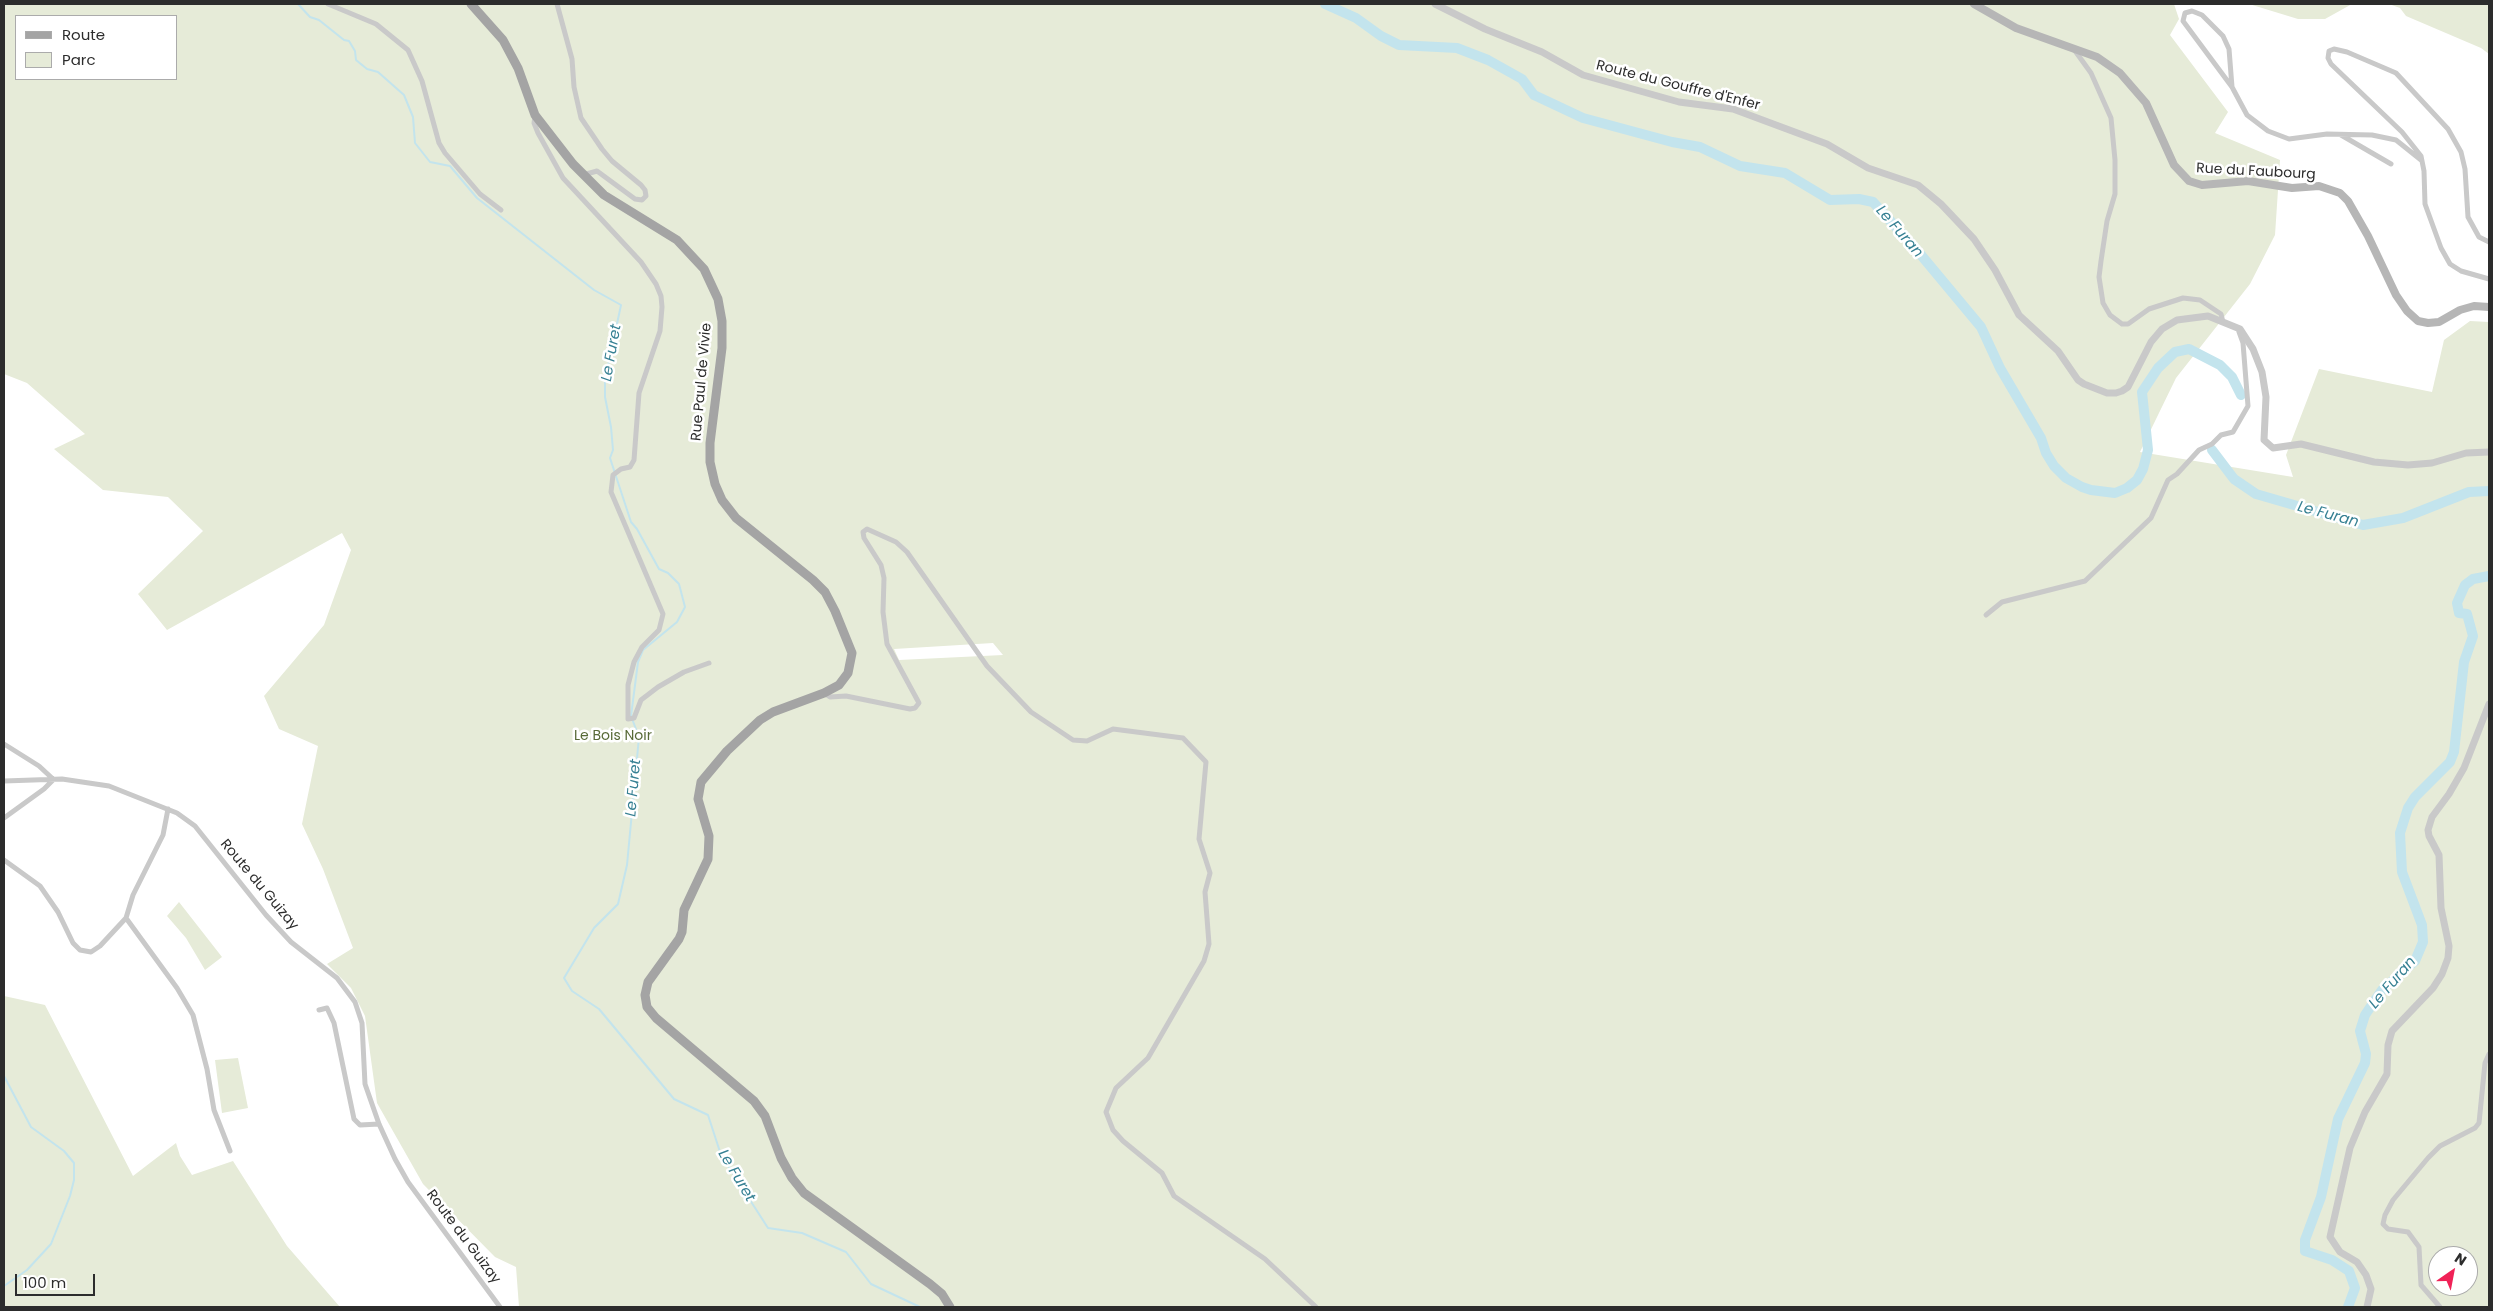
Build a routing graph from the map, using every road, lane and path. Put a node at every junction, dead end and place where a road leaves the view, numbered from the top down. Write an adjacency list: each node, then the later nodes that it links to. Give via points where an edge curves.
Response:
1 (328, 4): 13 (street, via 376,24 408,50 422,81 442,148 468,181)
2 (471, 4): 8 (main road, Rue Paul de Vivie, via 492,24 507,46)
3 (557, 4): 12 (street, via 572,59 574,87 582,118 602,149 641,185 646,196 642,200 635,199 597,171)
4 (1435, 4): 17 (street, Route du Gouffre d'Enfer, via 1542,52 1583,75 1679,102 1742,112 1827,144 1868,168 1918,186 1941,204 1974,239 2019,315 2058,351 2078,380 2096,389 2116,393 2128,387 2152,342 2162,329 2177,320 2208,316)
5 (1974, 4): 6 (main road, Rue du Faubourg, via 2016,28)
6 (2072, 47): 16 (main road, Rue du Faubourg, via 2109,64 2136,90 2146,103 2174,165 2189,181 2202,184 2248,181 2292,188 2319,186 2332,190 2348,201 2396,296 2418,321 2439,322 2460,310 2474,306); 17 (street, via 2091,73 2111,118 2115,194 2100,261 2103,303 2110,314 2122,324 2128,324 2149,309 2183,298 2200,300 2221,314)
7 (2232, 87): 7 (street, via 2183,21 2185,13 2192,11 2202,15 2223,36 2229,49); 9 (street, via 2247,115 2268,131 2289,138)
8 (535, 115): 12 (main road, Rue Paul de Vivie); 21 (street, via 538,134 563,178 641,262 661,296 660,331 639,394 634,460 630,467 614,474 611,492 650,588 662,609 663,619 659,630 642,647 634,662 628,685 631,718 647,695 684,672)
9 (2338, 134): 10 (street, via 2372,135 2396,140); 11 (street)
10 (2423, 162): 14 (street, via 2402,132 2331,64 2329,51 2347,52 2396,73 2448,129 2461,152 2465,169 2468,217 2479,237); 15 (street, via 2425,204 2441,248 2454,269)
11 (2391, 164)
12 (583, 175): 22 (main road, Rue Paul de Vivie, via 604,195 677,240 698,260 710,280 721,310 723,331 710,443 715,484 736,518 825,592 852,653 848,673 838,685)
13 (502, 210)
14 (2489, 242)
15 (2489, 279)
16 (2489, 307)
17 (2223, 322): 18 (street, Route du Gouffre d'Enfer)
18 (2235, 326): 19 (street, via 2244,333 2262,372 2266,397 2264,440 2273,448 2301,444 2374,462 2408,464); 20 (street, via 2243,343 2248,406 2233,432 2221,435 2199,450 2178,474 2168,480 2151,518 2086,581 2002,602)
19 (2489, 452)
20 (1986, 615)
21 (709, 663)
22 (824, 693): 36 (main road, via 773,712 752,726 701,782 698,799 710,836 708,859 684,910 679,939 648,982 646,1002 656,1018 758,1106 798,1187 930,1284); 37 (street, via 830,697 846,696 910,709 919,703 887,644 883,612 884,578 881,565 864,538 863,532 867,529 896,542 907,552 987,666 1031,712 1073,740 1087,741 1113,730 1184,738 1206,762 1199,839 1210,873 1205,892 1209,944 1204,961 1148,1058 1116,1088 1106,1112 1113,1130 1162,1173 1174,1196 1265,1259)
23 (2489, 704): 38 (street, via 2464,768 2432,817 2428,830 2439,855 2441,908 2449,946 2448,958 2433,988 2392,1031 2387,1074 2365,1112 2350,1148 2330,1237 2340,1252 2356,1262 2366,1275 2371,1290)
24 (4, 744): 25 (street)
25 (53, 779): 26 (street, Route du Guizay); 27 (street, Route du Guizay, via 109,786); 28 (street)
26 (4, 781)
27 (168, 809): 30 (street, via 163,834 133,895); 33 (street, Route du Guizay, via 195,826 266,915 291,942 337,978 355,1002 362,1024 366,1084)
28 (4, 818)
29 (4, 860): 30 (street, via 40,886 80,950 95,950)
30 (126, 918): 34 (street, via 193,1015 214,1110)
31 (319, 1010): 33 (street, via 327,1008 334,1023 354,1119 360,1125)
32 (2489, 1054): 39 (street, via 2485,1063 2480,1122 2475,1128 2440,1146 2393,1200 2385,1215 2384,1224 2388,1230 2408,1232 2418,1248 2421,1285)
33 (379, 1124): 35 (street, Route du Guizay, via 408,1182)
34 (230, 1151)
35 (500, 1307)
36 (950, 1307)
37 (1316, 1307)
38 (2367, 1307)
39 (2440, 1307)

